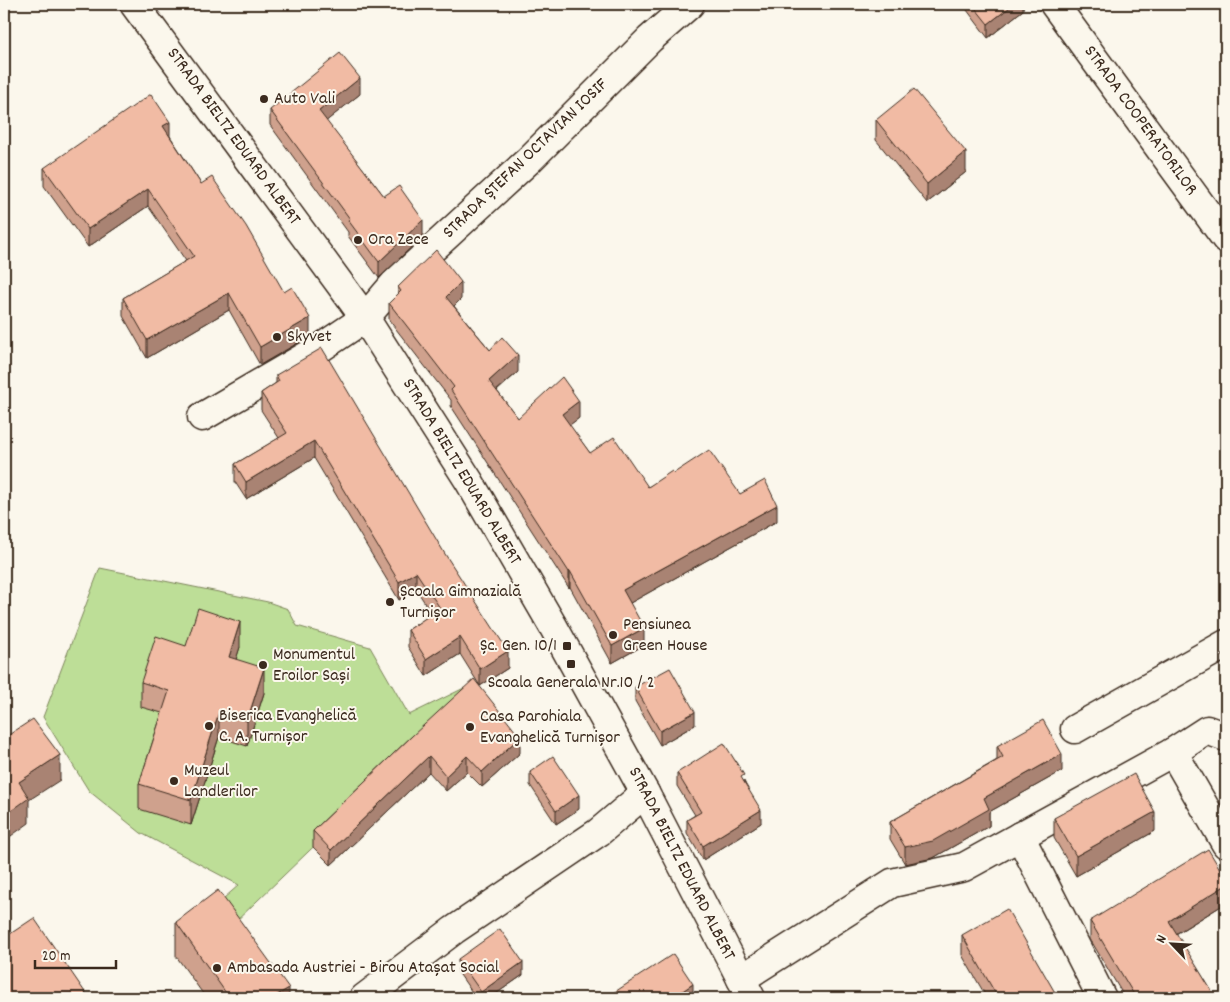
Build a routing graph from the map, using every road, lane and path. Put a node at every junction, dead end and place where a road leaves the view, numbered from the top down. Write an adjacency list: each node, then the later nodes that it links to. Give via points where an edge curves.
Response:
1 (134, 4): 5 (street, STRADA BIELTZ EDUARD ALBERT)
2 (690, 4): 5 (street, STRADA ȘTEFAN OCTAVIAN IOSIF, via 650,39 530,160 394,284)
3 (1054, 4): 4 (street, STRADA COOPERATORILOR)
4 (1226, 239)
5 (365, 318): 6 (street, STRADA ȘTEFAN OCTAVIAN IOSIF); 11 (street, STRADA BIELTZ EDUARD ALBERT, via 469,481)
6 (202, 418)
7 (1226, 644): 8 (street)
8 (1075, 729)
9 (1226, 737): 10 (street, via 1207,730)
10 (1173, 752): 12 (street); 13 (street)
11 (645, 793): 14 (street, STRADA BIELTZ EDUARD ALBERT); 15 (street, via 599,832 454,930)
12 (1020, 836): 14 (street, via 964,867 892,882); 16 (street)
13 (1226, 844)
14 (746, 989)
15 (364, 998)
16 (1102, 998)

